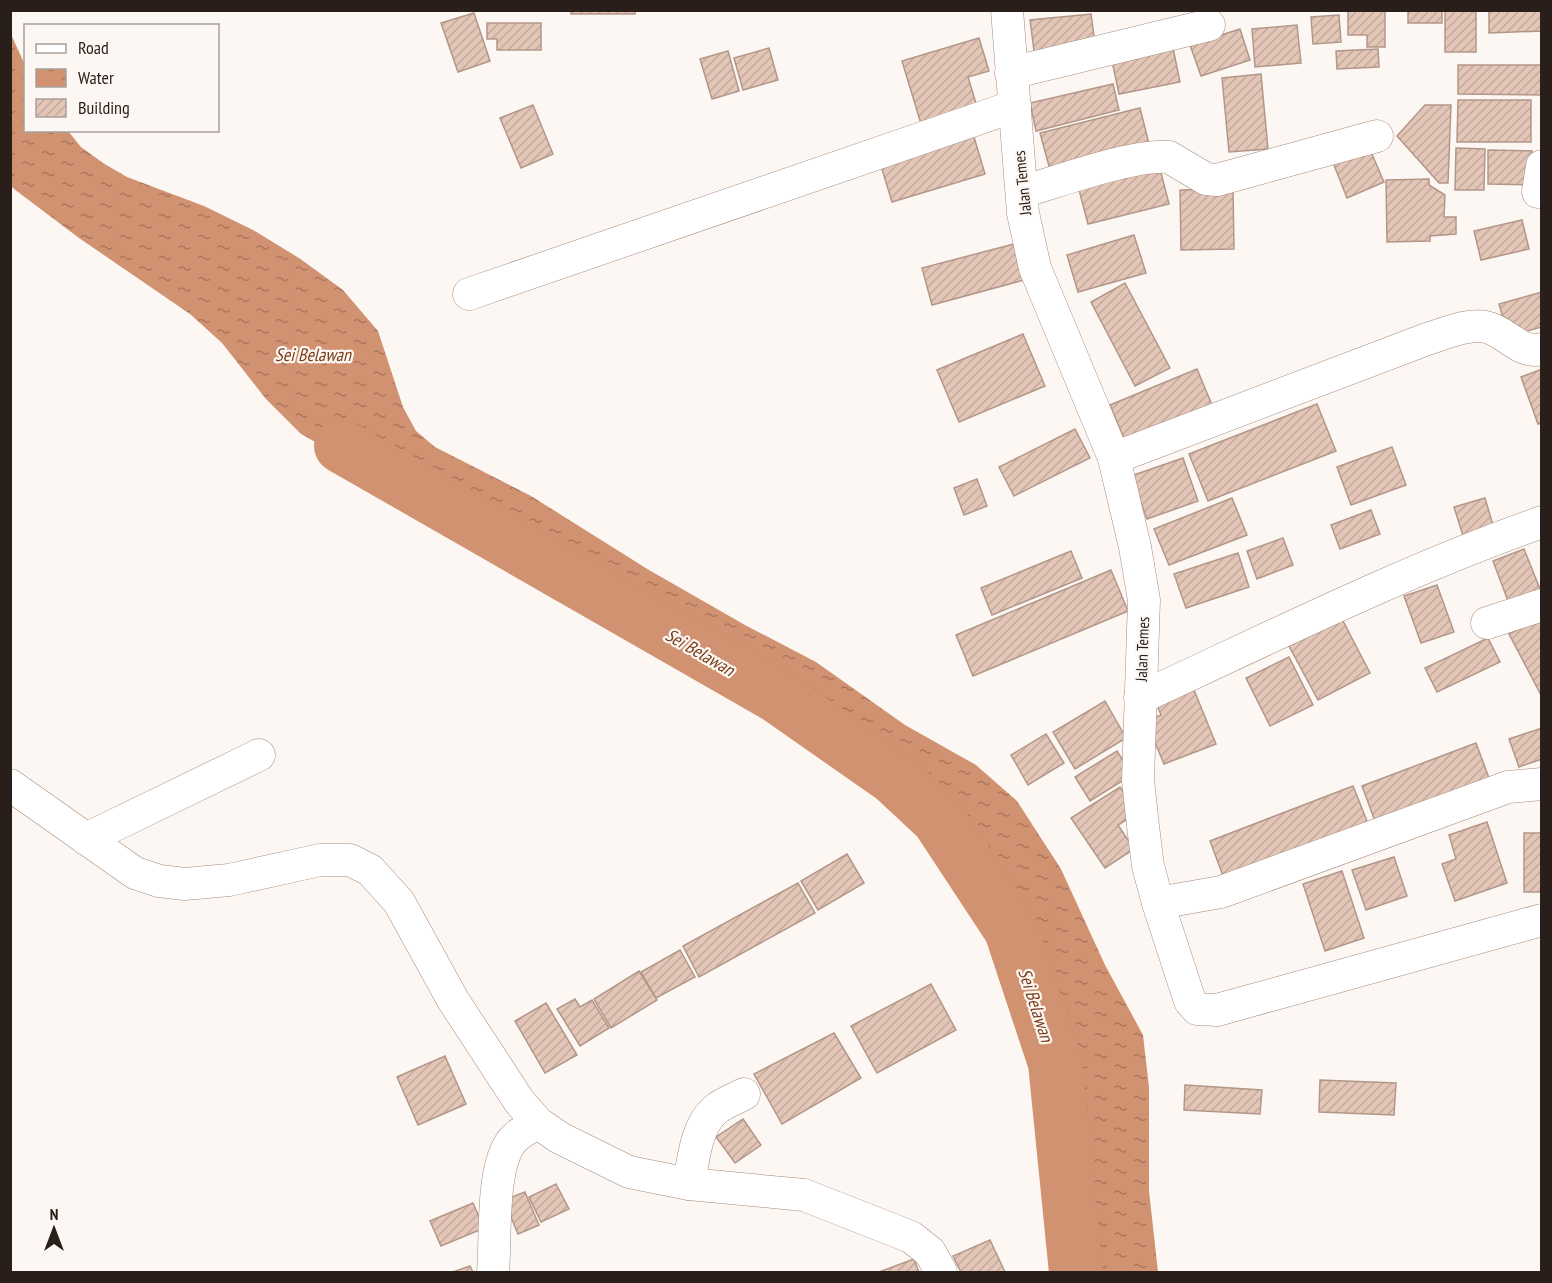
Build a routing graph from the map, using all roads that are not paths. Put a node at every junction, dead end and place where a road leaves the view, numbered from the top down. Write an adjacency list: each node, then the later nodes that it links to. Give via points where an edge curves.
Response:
1 (1007, 10): 3 (street, Jalan Temes)
2 (1209, 26): 3 (street)
3 (1011, 73): 4 (street, Jalan Temes)
4 (1015, 106): 6 (street, Jalan Temes); 7 (street)
5 (1377, 136): 6 (street, via 1217,180 1206,179 1162,156)
6 (1022, 192): 9 (street, Jalan Temes, via 1035,268)
7 (469, 294)
8 (1542, 349): 9 (street, via 1524,348 1488,327 1468,327 1426,339)
9 (1114, 458): 13 (street, Jalan Temes, via 1144,600)
10 (1542, 522): 13 (street, via 1461,550 1361,593)
11 (1542, 605): 12 (street)
12 (1487, 623)
13 (1140, 698): 18 (street, Jalan Temes, via 1138,780 1148,866)
14 (259, 755): 17 (street)
15 (1542, 784): 18 (street, via 1508,787 1221,892)
16 (10, 785): 17 (street)
17 (86, 839): 21 (street, via 135,873 185,884 229,880 320,860 350,860 370,870 399,902 453,999 519,1101)
18 (1158, 903): 19 (street, Jalan Temes, via 1190,1002 1204,1011)
19 (1542, 920)
20 (744, 1094): 22 (street, via 715,1110 705,1123)
21 (538, 1123): 22 (street, via 583,1151 629,1172); 23 (street, via 511,1142 503,1162)
22 (689, 1184): 24 (street, via 804,1194 911,1237 930,1252)
23 (494, 1272)
24 (941, 1272)

